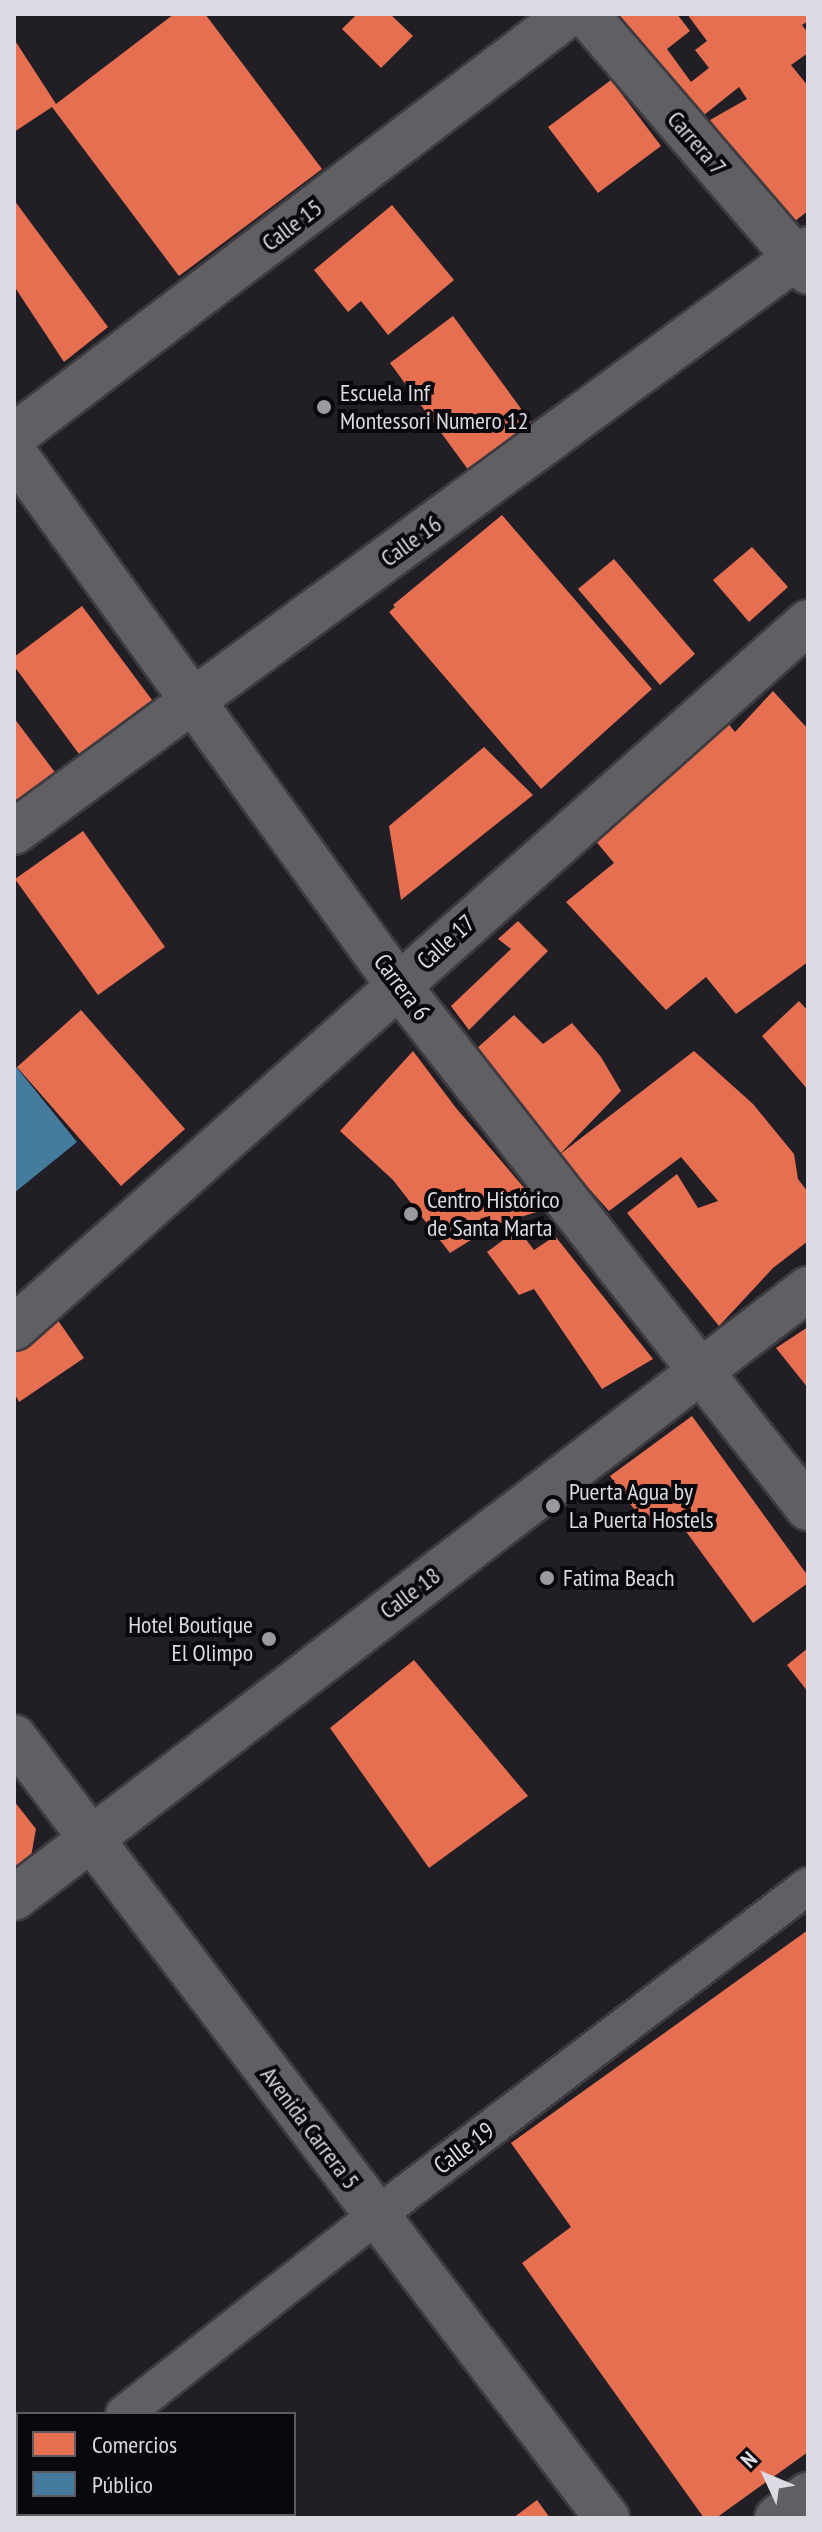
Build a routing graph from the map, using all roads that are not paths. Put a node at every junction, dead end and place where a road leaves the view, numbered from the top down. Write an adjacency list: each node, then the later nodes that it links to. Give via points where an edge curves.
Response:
1 (569, 14): 4 (street, Calle 15)
2 (586, 14): 3 (street, Carrera 7)
3 (804, 260): 7 (street, Calle 16)
4 (14, 436)
5 (14, 453): 7 (street, Carrera 6)
6 (808, 622): 9 (street, Calle 17)
7 (193, 701): 8 (street, Calle 16); 9 (street, Carrera 6)
8 (14, 832)
9 (398, 985): 11 (street, Calle 17); 12 (street, Carrera 6)
10 (808, 1289): 12 (street, Calle 18)
11 (14, 1328)
12 (703, 1370): 13 (street, Carrera 6); 15 (street, Calle 18)
13 (808, 1508)
14 (14, 1737): 15 (street, Avenida Carrera 5)
15 (90, 1837): 17 (street, Calle 18); 18 (street, Avenida Carrera 5)
16 (808, 1886): 18 (street, Calle 19)
17 (14, 1898)
18 (377, 2215): 19 (street, Calle 19); 21 (street, Avenida Carrera 5)
19 (127, 2412)
20 (808, 2495): 22 (street)
21 (607, 2518)
22 (777, 2518)

